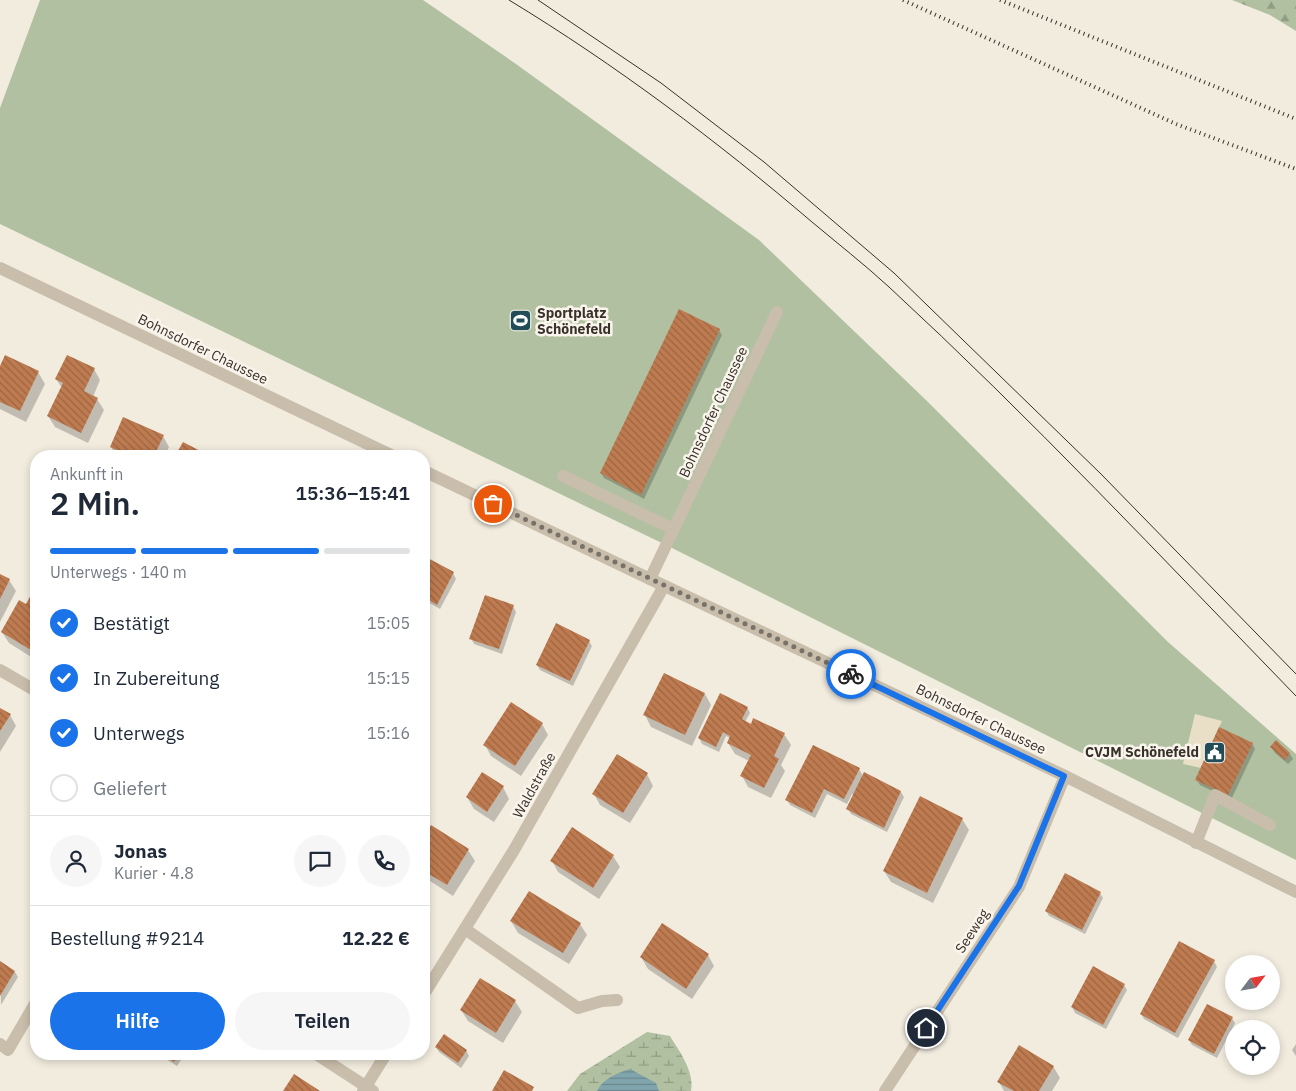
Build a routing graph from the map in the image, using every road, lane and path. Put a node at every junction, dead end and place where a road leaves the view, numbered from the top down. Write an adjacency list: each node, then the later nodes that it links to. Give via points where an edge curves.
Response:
1 (0, 268): 3 (street, Bohnsdorfer Chaussee)
2 (777, 312): 6 (street, Bohnsdorfer Chaussee)
3 (380, 450)
4 (430, 474): 7 (street, Bohnsdorfer Chaussee)
5 (563, 476): 6 (street)
6 (673, 529): 7 (street, Bohnsdorfer Chaussee)
7 (650, 580): 8 (street, Bohnsdorfer Chaussee)
8 (664, 586): 11 (street, Bohnsdorfer Chaussee); 15 (street, Waldstraße, via 514,850)
9 (0, 670): 10 (street)
10 (30, 688)
11 (1064, 776): 13 (street, Bohnsdorfer Chaussee); 23 (street, Seeweg, via 1019,886)
12 (1270, 825): 13 (street, via 1214,795)
13 (1196, 843): 14 (street, Bohnsdorfer Chaussee)
14 (1296, 892)
15 (465, 929): 16 (street, Waldstraße); 17 (street, via 578,1008)
16 (430, 984)
17 (617, 1000)
18 (30, 1012): 19 (street, via 8,1050)
19 (0, 1044)
20 (324, 1060): 22 (street)
21 (383, 1060): 22 (street)
22 (367, 1090)
23 (885, 1091)

